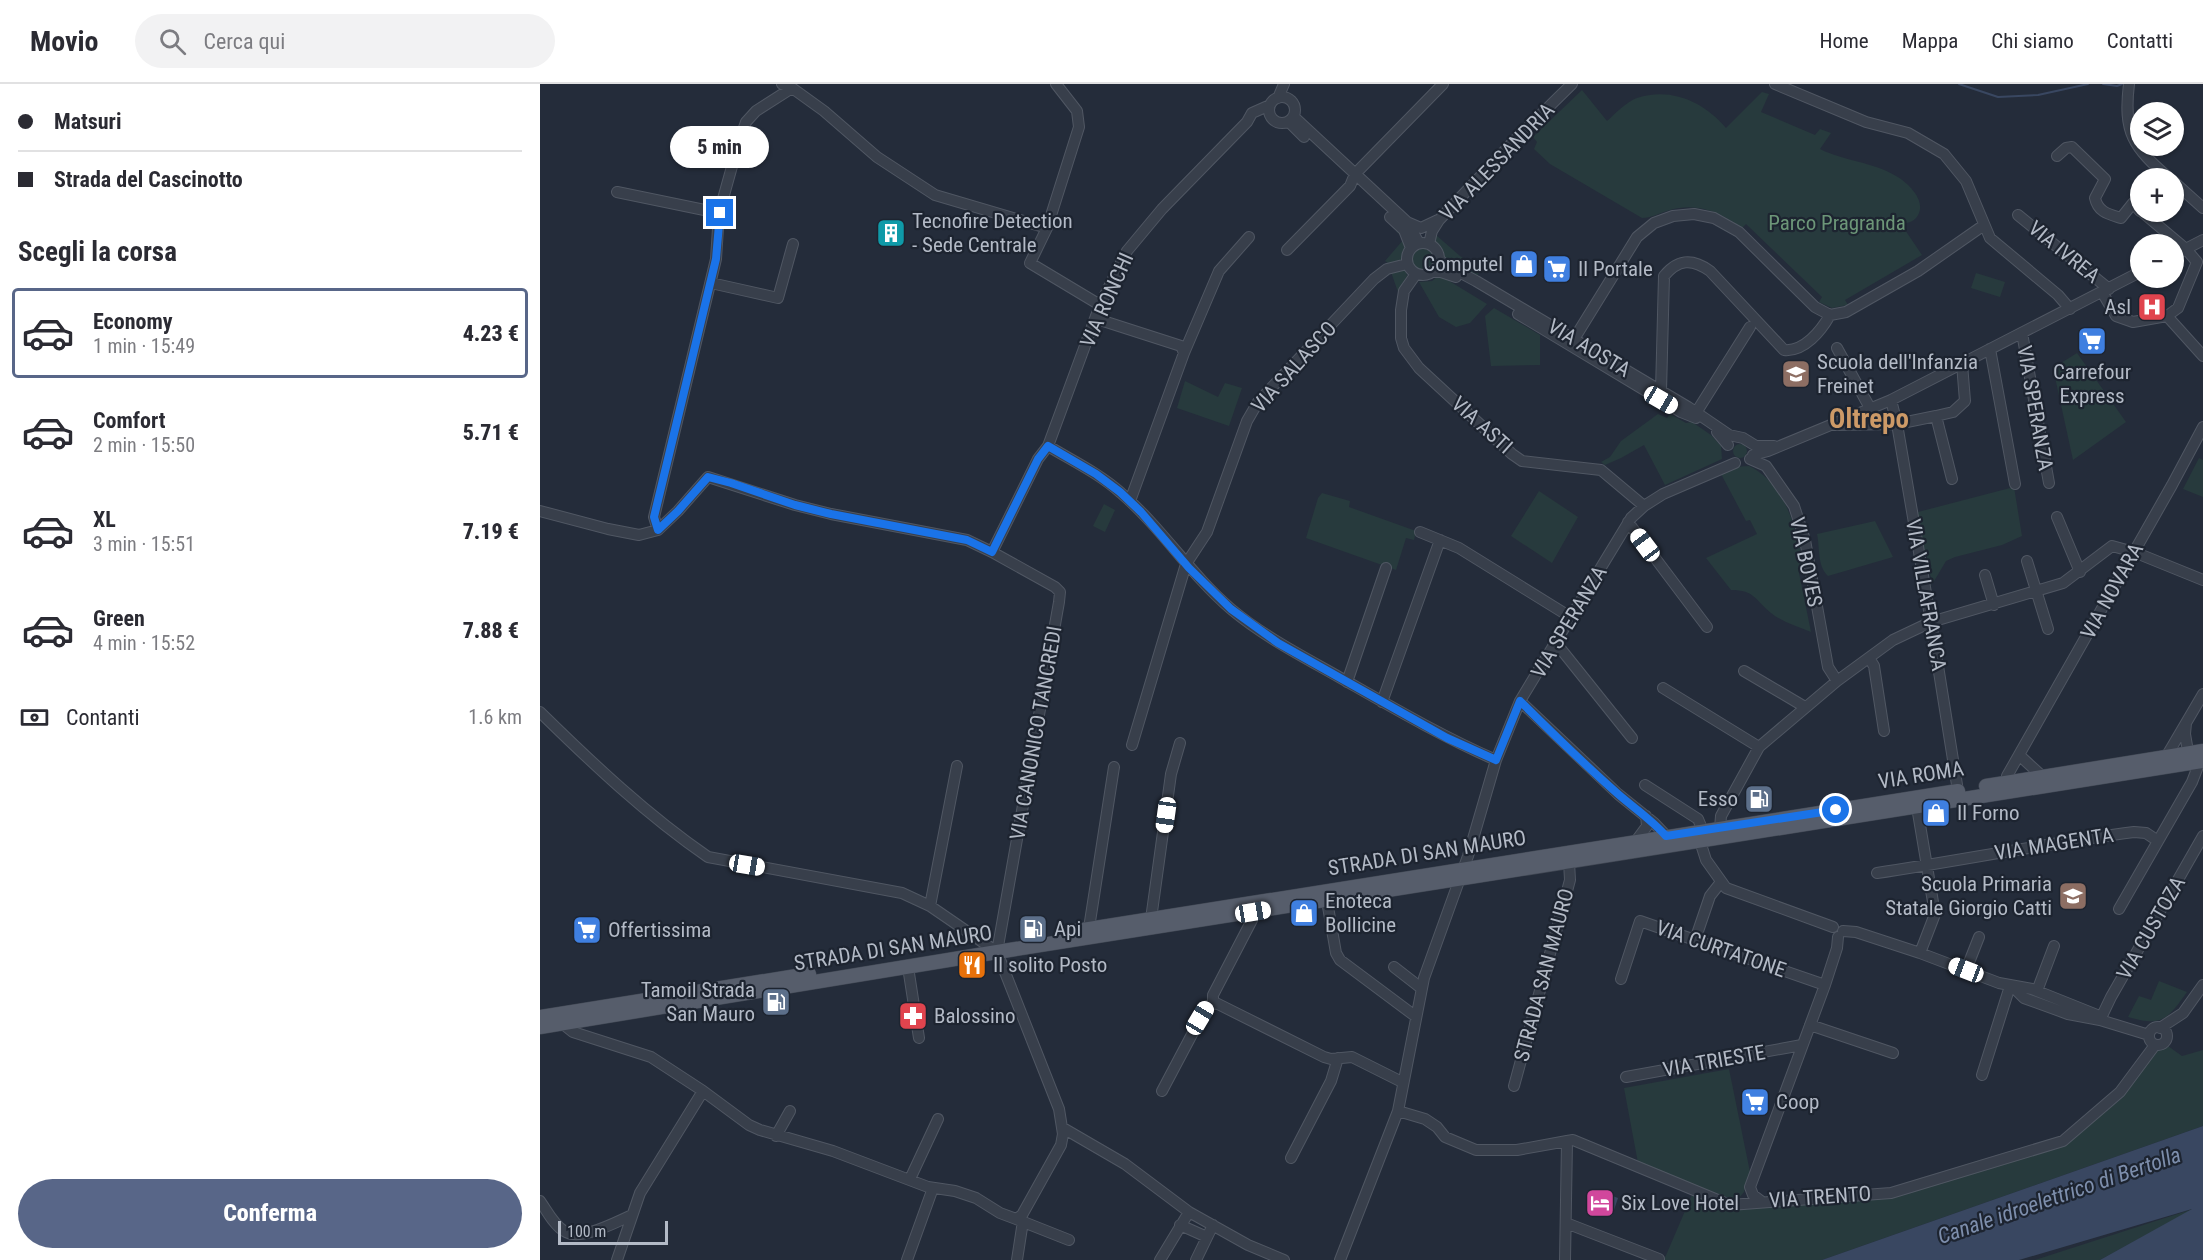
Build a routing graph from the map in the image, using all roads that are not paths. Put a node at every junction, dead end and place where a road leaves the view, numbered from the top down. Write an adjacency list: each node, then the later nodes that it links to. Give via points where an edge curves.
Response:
1 (1056, 84): 22 (street, via 1077,111 1079,127)
2 (1443, 84): 11 (street)
3 (1572, 84): 18 (street, VIA ALESSANDRIA)
4 (1775, 84): 21 (street, via 1866,122 1908,133 1944,154 1966,181)
5 (787, 86): 16 (street, via 746,122); 22 (street, via 824,111 877,158 935,195)
6 (2128, 88): 10 (street, via 2126,112 2135,144)
7 (1278, 98): 8 (street, via 1291,100 1295,106); 8 (street, via 1278,123); 36 (street, VIA RONCHI, via 1247,122 1162,209 1127,251)
8 (1291, 119): 11 (street)
9 (2057, 156): 14 (street, via 2072,147 2105,179 2095,198 2106,214 2121,218)
10 (2157, 168)
11 (1353, 178): 19 (street); 26 (street); 28 (street, via 1350,186)
12 (2184, 191): 15 (street)
13 (617, 192): 16 (street)
14 (2130, 207)
15 (2203, 208)
16 (720, 213): 34 (street)
17 (2018, 215): 35 (street, VIA IVREA)
18 (1439, 220): 19 (street, via 1421,228); 26 (street, VIA ALESSANDRIA)
19 (1407, 222): 26 (street)
20 (2154, 222): 27 (street)
21 (1984, 225): 37 (street, via 1990,238); 39 (street, via 1918,271 1846,312)
22 (1047, 228): 36 (street, via 1030,263)
23 (1249, 237): 47 (street, via 1218,271)
24 (2203, 240): 27 (street)
25 (793, 244): 34 (street, via 778,298)
26 (1420, 245): 29 (street, via 1436,250); 30 (street, via 1407,257)
27 (2186, 249): 40 (street, via 2197,262 2178,308)
28 (1287, 250)
29 (1439, 259): 31 (street); 38 (street, VIA AOSTA)
30 (1407, 264): 32 (street); 79 (street, VIA SALASCO, via 1387,269 1374,279 1258,402 1247,421 1206,532)
31 (1433, 272): 32 (street); 38 (street, VIA AOSTA, via 1465,281)
32 (1416, 274): 69 (street, VIA ASTI, via 1404,291 1401,338 1419,368 1522,461 1600,470)
33 (2130, 277): 35 (street, VIA SPERANZA)
34 (711, 283): 73 (street, via 654,517)
35 (2105, 290): 37 (street, VIA SPERANZA); 40 (street, via 2116,316 2133,322)
36 (1101, 305): 41 (street, VIA RONCHI)
37 (2070, 309): 43 (street, VIA SPERANZA)
38 (1524, 314): 44 (street, VIA AOSTA); 53 (street, VIA AOSTA, via 1681,411)
39 (1830, 315): 44 (street, via 1815,307 1738,232 1714,218 1694,214 1654,223 1637,237); 50 (street, via 1818,334 1792,351 1784,350 1710,271 1688,261 1676,264 1664,276)
40 (2167, 316): 48 (street)
41 (1097, 319): 47 (street, via 1181,346); 62 (street, VIA RONCHI)
42 (1750, 327): 53 (street)
43 (2022, 333): 46 (street, VIA SPERANZA); 66 (street, VIA SPERANZA)
44 (1574, 339): 50 (street, VIA AOSTA)
45 (1837, 348): 52 (street)
46 (1990, 349): 49 (street, VIA SPERANZA); 67 (street, VIA SPERANZA)
47 (1184, 353): 68 (street)
48 (2203, 356)
49 (1962, 364): 51 (street, VIA SPERANZA); 54 (street, via 1965,401 1953,412)
50 (1661, 391): 53 (street, VIA AOSTA)
51 (1891, 400): 52 (street, VIA SPERANZA); 55 (street, VIA VILLAFRANCA)
52 (1870, 408): 56 (street, VIA SPERANZA)
53 (1695, 415): 58 (street, VIA AOSTA); 61 (street, VIA AOSTA)
54 (1936, 417): 55 (street); 65 (street)
55 (1897, 424): 56 (street); 87 (street, VIA VILLAFRANCA)
56 (1828, 425): 60 (street, VIA SPERANZA)
57 (2203, 427): 77 (street, VIA NOVARA)
58 (1739, 438): 59 (street); 61 (street)
59 (1750, 443): 60 (street, VIA SPERANZA, via 1762,447); 63 (street)
60 (1780, 444): 63 (street, VIA SPERANZA)
61 (1728, 445): 64 (street)
62 (1048, 446): 68 (street, via 1096,474); 76 (street, VIA RONCHI)
63 (1752, 457): 64 (street, via 1744,464); 94 (street, VIA BOVES, via 1766,466 1794,506 1805,540 1827,667)
64 (1731, 463): 69 (street, VIA SPERANZA)
65 (1952, 479)
66 (2049, 483)
67 (2015, 484)
68 (1130, 501): 79 (street)
69 (1644, 506): 72 (street, VIA SPERANZA)
70 (540, 511): 73 (street, via 639,535)
71 (2057, 517): 81 (street)
72 (1628, 522): 86 (street, VIA SPERANZA); 88 (street)
73 (658, 530): 76 (street, via 708,477 831,514 967,540)
74 (1420, 532): 75 (street)
75 (1440, 540): 86 (street); 98 (street)
76 (992, 552): 144 (street, VIA CANONICO TANCREDI, via 1060,592)
77 (2134, 552): 81 (street, via 2112,546); 83 (street); 110 (street, VIA NOVARA)
78 (2027, 561): 84 (street)
79 (1186, 564): 93 (street, via 1231,609 1278,643); 107 (street, VIA SALASCO)
80 (1386, 568): 93 (street)
81 (2080, 572): 84 (street)
82 (1984, 575): 85 (street)
83 (2203, 580)
84 (2037, 592): 85 (street); 89 (street)
85 (1994, 605): 87 (street)
86 (1572, 618): 90 (street, VIA SPERANZA)
87 (1932, 622): 91 (street, via 1893,640); 119 (street, VIA VILLAFRANCA)
88 (1707, 627)
89 (2048, 629)
90 (1556, 643): 97 (street, VIA SPERANZA); 105 (street)
91 (1869, 658): 94 (street); 104 (street, via 1874,666)
92 (1744, 671): 99 (street)
93 (1347, 681): 98 (street)
94 (1837, 681): 99 (street)
95 (1663, 688): 108 (street)
96 (2203, 694): 103 (street)
97 (1520, 701): 101 (street, VIA SPERANZA); 102 (street)
98 (1382, 702): 113 (street)
99 (1805, 707): 108 (street)
100 (540, 712): 135 (street, via 597,767 708,857 891,890)
101 (1514, 717): 102 (street, via 1519,715); 113 (street, VIA SPERANZA)
102 (1541, 723): 121 (street)
103 (2186, 723): 111 (street); 112 (street)
104 (1884, 731)
105 (1632, 738)
106 (1180, 743): 138 (street, via 1171,774)
107 (1132, 746)
108 (1760, 747): 122 (street, via 1721,816)
109 (2203, 751): 111 (main road, VIA ROMA)
110 (2019, 755): 116 (street); 117 (street, VIA NOVARA)
111 (2192, 756): 112 (main road, VIA ROMA); 120 (main road, VIA ROMA); 127 (street, via 2197,769 2192,782)
112 (2166, 757): 116 (main road, VIA ROMA)
113 (1496, 760): 131 (street, VIA SPERANZA)
114 (957, 766): 135 (street)
115 (1114, 767): 139 (street)
116 (2043, 777): 117 (main road, VIA ROMA)
117 (2007, 783): 119 (main road, VIA ROMA)
118 (1645, 785): 123 (street, via 1698,819)
119 (1958, 791): 122 (main road, VIA ROMA)
120 (1917, 807): 123 (main road, VIA ROMA); 130 (street)
121 (1646, 816): 125 (street, via 1647,826); 126 (street)
122 (1720, 828): 123 (main road, VIA ROMA)
123 (1700, 834): 126 (main road, VIA ROMA); 133 (street, via 1706,860)
124 (2203, 836): 158 (street, VIA CUSTOZA)
125 (1636, 841): 126 (main road, VIA ROMA); 128 (main road, VIA ROMA)
126 (1670, 841): 128 (main road, VIA ROMA)
127 (2158, 841): 130 (street, VIA MAGENTA, via 2134,831); 137 (street)
128 (1610, 850): 129 (main road, STRADA DI SAN MAURO); 131 (main road, STRADA DI SAN MAURO)
129 (1569, 862): 131 (main road, STRADA DI SAN MAURO); 171 (street, STRADA SAN MAURO, via 1570,880)
130 (1926, 866): 132 (street, VIA MAGENTA); 145 (street, via 1935,914)
131 (1463, 868): 134 (main road, STRADA DI SAN MAURO); 136 (main road, STRADA DI SAN MAURO); 153 (street, VIA SPERANZA)
132 (1877, 873)
133 (1721, 882): 140 (street, via 1735,893); 142 (street, via 1710,896)
134 (1327, 901): 136 (main road, STRADA DI SAN MAURO); 156 (street, STRADA DI SAN MAURO, via 1340,960)
135 (930, 906): 144 (street)
136 (1252, 908): 138 (main road, STRADA DI SAN MAURO); 144 (main road, STRADA DI SAN MAURO); 155 (street, via 1251,921 1213,995)
137 (2119, 909)
138 (1151, 919): 139 (main road, STRADA DI SAN MAURO)
139 (1089, 928): 144 (main road, STRADA DI SAN MAURO)
140 (1838, 932): 145 (street, via 1856,932); 150 (street, VIA TRIESTE, via 1839,942)
141 (1979, 937): 148 (street)
142 (1695, 940): 149 (street, VIA CURTATONE, via 1640,921); 150 (street, VIA CURTATONE)
143 (2054, 946): 154 (street)
144 (994, 947): 147 (main road, STRADA DI SAN MAURO); 157 (main road, STRADA DI SAN MAURO); 177 (street, via 1059,1109)
145 (1920, 953): 148 (street)
146 (1394, 966): 153 (street)
147 (908, 967): 157 (main road, STRADA DI SAN MAURO); 163 (street)
148 (1966, 970): 152 (street)
149 (1621, 979)
150 (1825, 985): 159 (street, VIA TRIESTE)
151 (2203, 985): 161 (street, via 2183,1013)
152 (2012, 986): 154 (street); 168 (street)
153 (1421, 988): 156 (street, VIA SPERANZA)
154 (2032, 993): 158 (street)
155 (1213, 1003): 167 (street, via 1324,1057); 173 (street, via 1200,1018)
156 (1415, 1016): 170 (street, VIA SPERANZA)
157 (552, 1018): 160 (main road, STRADA DI SAN MAURO); 172 (street, via 573,1032 651,1057)
158 (2100, 1020): 162 (street)
159 (1810, 1025): 164 (street, VIA TRIESTE); 166 (street)
160 (540, 1028)
161 (2160, 1028): 162 (street, via 2154,1028); 165 (street, via 2166,1038 2164,1043)
162 (2149, 1035): 165 (street)
163 (919, 1038)
164 (1802, 1045): 169 (street, VIA TRIESTE); 184 (street, VIA TRIESTE, via 1750,1187)
165 (2155, 1045): 184 (street, VIA TRENTO, via 2120,1092 2063,1141 1891,1193)
166 (1893, 1053)
167 (1338, 1058): 170 (street, via 1352,1057); 180 (street, via 1331,1081)
168 (1982, 1075)
169 (1626, 1077)
170 (1402, 1082): 175 (street, VIA SPERANZA)
171 (1514, 1086)
172 (703, 1091): 178 (street, via 749,1125); 186 (street, via 640,1193)
173 (1162, 1091)
174 (790, 1111): 178 (street)
175 (1398, 1111): 179 (street, via 1425,1119 1445,1137 1476,1150 1517,1150); 200 (street, VIA SPERANZA)
176 (938, 1119): 181 (street)
177 (1063, 1128): 185 (street, via 1125,1164); 187 (street, via 1061,1145)
178 (776, 1136): 181 (street, via 833,1151)
179 (1568, 1141): 184 (street, VIA TRENTO, via 1730,1204); 188 (street)
180 (1291, 1158)
181 (909, 1179): 182 (street)
182 (933, 1188): 187 (street, via 976,1198); 195 (street)
183 (540, 1201): 186 (street, via 561,1229 572,1235)
184 (1761, 1201)
185 (1189, 1212): 189 (street); 190 (street)
186 (632, 1215): 194 (street)
187 (1020, 1220): 192 (street); 196 (street)
188 (1566, 1223): 193 (street); 201 (street)
189 (1180, 1225): 191 (street); 197 (street)
190 (1213, 1225): 191 (street); 199 (street)
191 (1207, 1237): 198 (street)
192 (1069, 1240)
193 (1659, 1259)
194 (616, 1260)
195 (907, 1260)
196 (1017, 1260)
197 (1160, 1260)
198 (1197, 1260)
199 (1284, 1260)
200 (1340, 1260)
201 (1565, 1260)

